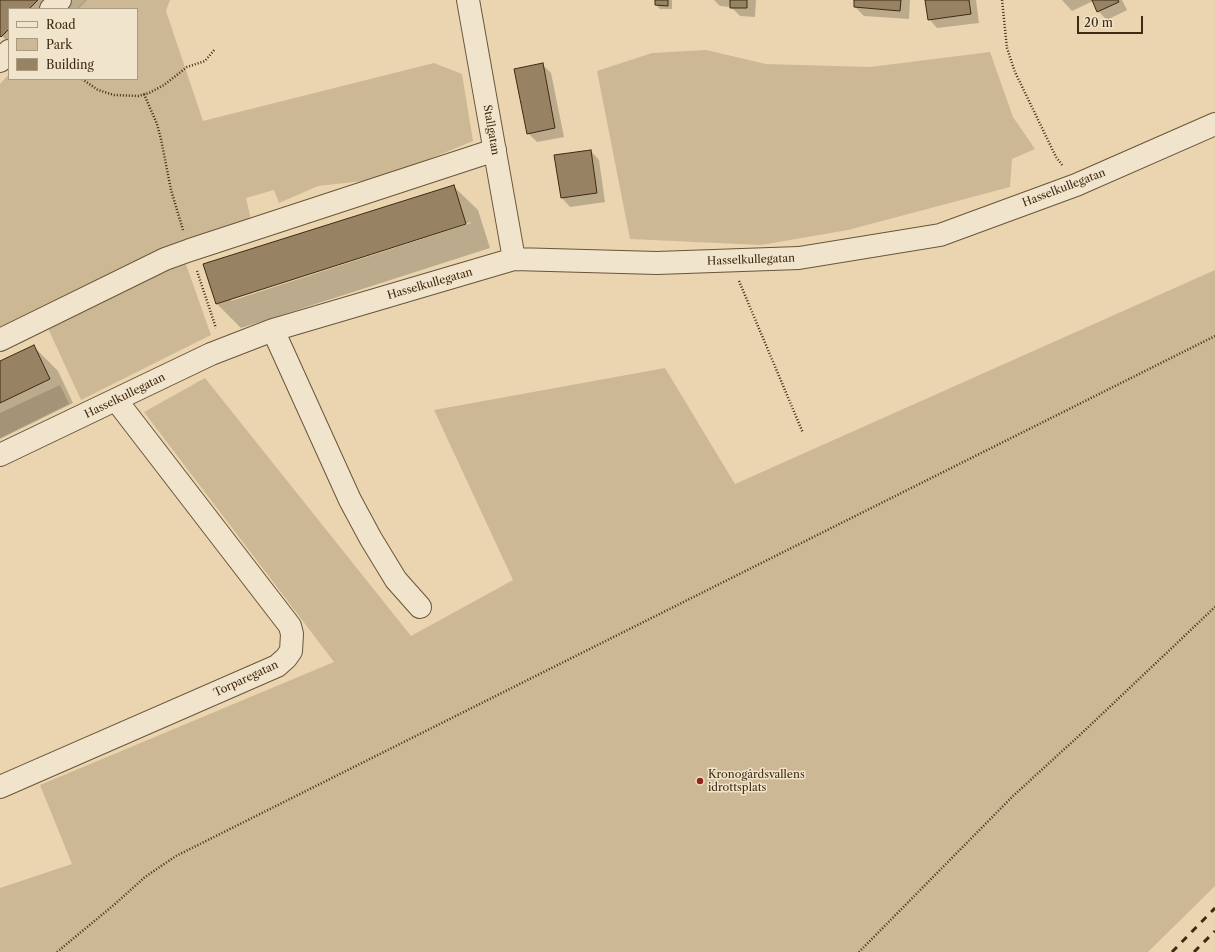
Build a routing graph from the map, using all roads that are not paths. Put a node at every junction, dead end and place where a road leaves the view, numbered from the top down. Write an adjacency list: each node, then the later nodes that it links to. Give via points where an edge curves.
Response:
1 (60, 0): 3 (street)
2 (468, 0): 7 (street, Stallgatan)
3 (52, 8)
4 (8, 52): 5 (street)
5 (0, 61)
6 (1215, 124): 8 (street, Hasselkullegatan, via 1076,185 940,235 799,258 657,263)
7 (495, 150): 8 (street, Stallgatan); 10 (street, via 165,259)
8 (514, 259): 9 (street, Hasselkullegatan)
9 (273, 330): 11 (street, Hasselkullegatan, via 211,354); 13 (street, via 371,540 396,580)
10 (0, 340)
11 (116, 400): 12 (street, Hasselkullegatan); 14 (street, Torparegatan, via 290,626 291,651 277,666)
12 (0, 456)
13 (420, 607)
14 (0, 786)

